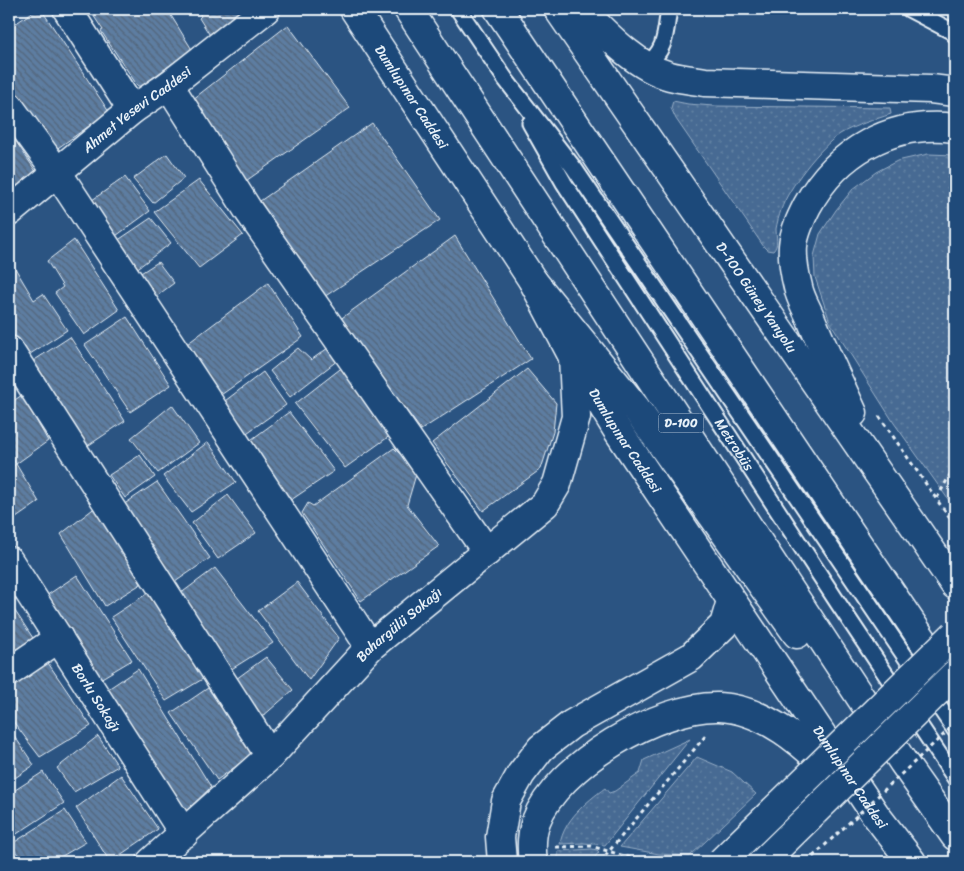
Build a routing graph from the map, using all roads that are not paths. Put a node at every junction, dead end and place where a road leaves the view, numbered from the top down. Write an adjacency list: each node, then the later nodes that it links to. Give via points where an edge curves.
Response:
1 (67, 9): 17 (main road)
2 (266, 9): 14 (main road, Ahmet Yesevi Caddesi)
3 (354, 9): 21 (main road, Dumlupınar Caddesi)
4 (408, 9): 37 (main road, D-100)
5 (458, 9): 13 (lane, Metrobüs)
6 (498, 9): 34 (main road)
7 (558, 9): 24 (main road, D-100 Güney Yanyolu)
8 (581, 9): 12 (main road, via 620,47)
9 (669, 9): 12 (lane, via 664,41 656,57)
10 (909, 9): 11 (lane)
11 (955, 35)
12 (646, 65): 15 (main road, via 669,76 705,82)
13 (506, 80): 35 (lane, Metrobüs, via 574,168); 38 (lane, Metrobüs, via 564,184)
14 (169, 85): 17 (main road, Ahmet Yesevi Caddesi); 25 (main road, via 248,210)
15 (955, 92)
16 (9, 106): 19 (main road)
17 (132, 110): 19 (main road, Ahmet Yesevi Caddesi)
18 (955, 128): 24 (main road, via 941,126 894,132 843,161 825,178 812,197 801,217 793,245 798,289)
19 (57, 172): 20 (main road, Ahmet Yesevi Caddesi); 31 (main road)
20 (9, 212)
21 (532, 282): 23 (main road, Dumlupınar Caddesi); 37 (main road, via 635,407 833,681)
22 (9, 350): 36 (main road)
23 (573, 357): 25 (main road, Bahargülü Sokağı, via 576,417 557,484 545,504); 28 (main road, Dumlupınar Caddesi)
24 (888, 486): 27 (main road, D-100 Güney Yanyolu)
25 (486, 552): 31 (main road, Bahargülü Sokağı)
26 (9, 561): 30 (main road, Borlu Sokağı)
27 (955, 585)
28 (731, 601): 39 (main road, Dumlupınar Caddesi); 44 (main road, via 724,625 691,657 572,724 541,748 506,800 500,837)
29 (955, 634): 45 (main road, bridge)
30 (59, 638): 32 (main road); 40 (main road, Borlu Sokağı)
31 (370, 647): 36 (main road, Bahargülü Sokağı)
32 (9, 672)
33 (955, 674): 46 (main road, bridge)
34 (955, 688)
35 (955, 730)
36 (270, 756): 40 (main road, Bahargülü Sokağı)
37 (904, 762): 41 (main road, D-100)
38 (955, 778)
39 (875, 814): 42 (main road, via 818,757 783,728 742,711 701,708 662,717 607,745 563,781 547,799 536,820 531,838); 47 (main road); 48 (main road, Dumlupınar Caddesi)
40 (184, 834): 43 (main road, Bahargülü Sokağı)
41 (955, 836)
42 (532, 855)
43 (151, 862)
44 (502, 862)
45 (721, 862)
46 (763, 862)
47 (890, 862)
48 (912, 862)

